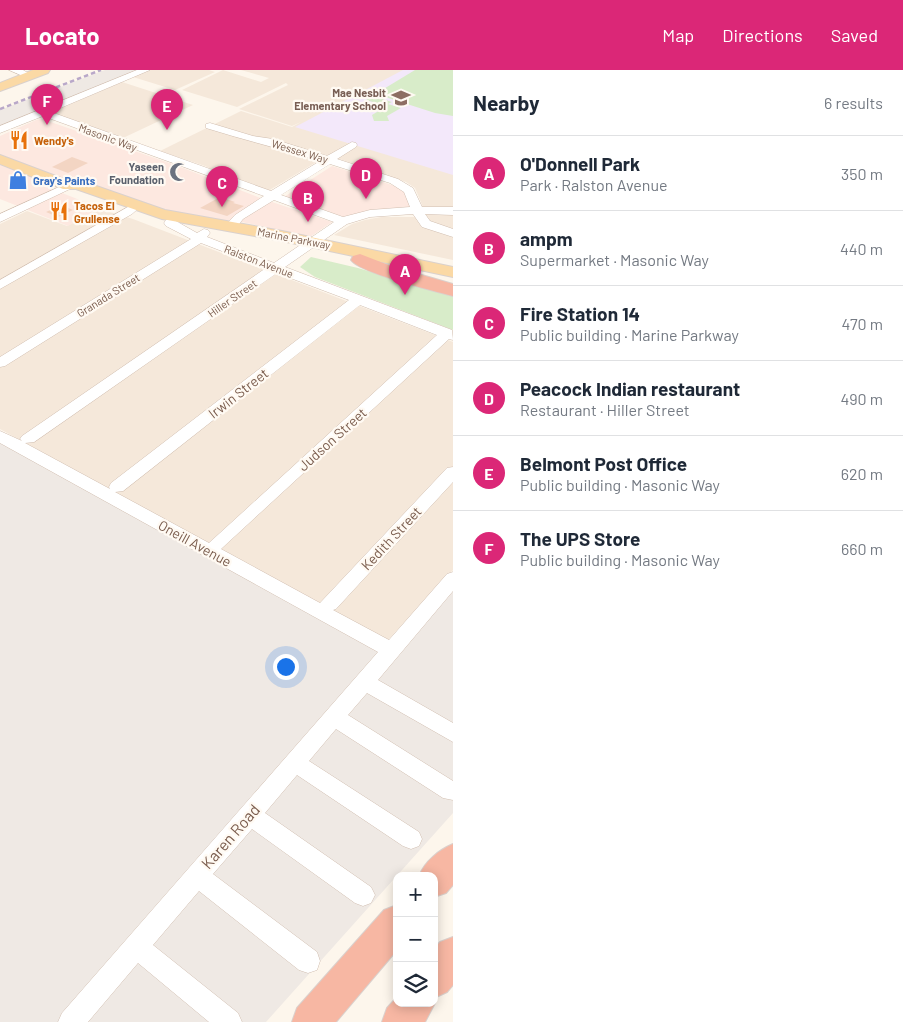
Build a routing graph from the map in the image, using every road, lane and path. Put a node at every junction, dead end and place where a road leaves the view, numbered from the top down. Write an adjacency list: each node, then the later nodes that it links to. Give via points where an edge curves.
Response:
1 (44, 70): 5 (main road)
2 (144, 70): 6 (street)
3 (23, 71): 4 (main road)
4 (0, 82)
5 (0, 86)
6 (42, 112): 8 (street); 13 (street, Masonic Way)
7 (210, 126): 11 (street, Wessex Way)
8 (0, 130)
9 (352, 145): 11 (street)
10 (0, 159): 12 (main road)
11 (328, 160): 13 (street); 15 (street, Wessex Way, via 404,186 411,194)
12 (68, 186): 14 (main road, via 77,184); 17 (street)
13 (272, 196): 18 (street, Masonic Way); 19 (street, via 239,217)
14 (131, 209): 20 (main road, Marine Parkway, via 170,223); 20 (main road, Marine Parkway, via 162,214); 27 (street)
15 (416, 211): 16 (street, Hiller Street); 18 (street, Hiller Street, via 363,214); 21 (street, Wessex Way, via 426,224)
16 (453, 211)
17 (0, 218)
18 (343, 221): 22 (street, Hiller Street)
19 (231, 226): 20 (main road, Marine Parkway); 22 (main road, Marine Parkway)
20 (206, 230): 22 (main road, Marine Parkway); 24 (street, Ralston Avenue); 31 (street, Granada Street)
21 (453, 233)
22 (308, 246): 23 (main road, Marine Parkway); 24 (street, Hiller Street); 25 (main road, Marine Parkway)
23 (360, 260): 26 (main road, Marine Parkway); 28 (highway)
24 (276, 268): 29 (street, Ralston Avenue); 33 (street, Hiller Street)
25 (453, 272)
26 (453, 281)
27 (0, 285)
28 (453, 290)
29 (359, 298): 30 (street, Ralston Avenue); 35 (street, Irwin Street)
30 (450, 335): 36 (street, Judson Street)
31 (0, 363)
32 (0, 436): 39 (street, Oneill Avenue)
33 (28, 438)
34 (453, 472): 38 (street, Kedith Street)
35 (118, 487)
36 (217, 544)
37 (453, 579): 39 (street, Karen Road)
38 (329, 604)
39 (390, 650): 40 (street, Karen Road)
40 (364, 680): 41 (street, Karen Road); 42 (street)
41 (333, 716): 43 (street, Karen Road); 44 (street)
42 (453, 733)
43 (294, 762): 45 (street, Karen Road); 46 (street)
44 (451, 791)
45 (249, 814): 48 (street, Karen Road); 50 (street)
46 (411, 839)
47 (453, 860): 49 (highway)
48 (196, 875): 52 (street, Karen Road); 55 (street)
49 (438, 877)
50 (363, 895)
51 (393, 926): 54 (highway)
52 (136, 946): 58 (street, Karen Road); 59 (street)
53 (453, 955): 56 (highway)
54 (363, 960): 60 (highway); 61 (highway)
55 (308, 961)
56 (438, 974)
57 (413, 1007): 62 (highway)
58 (71, 1022)
59 (229, 1022)
60 (311, 1022)
61 (322, 1022)
62 (401, 1022)

